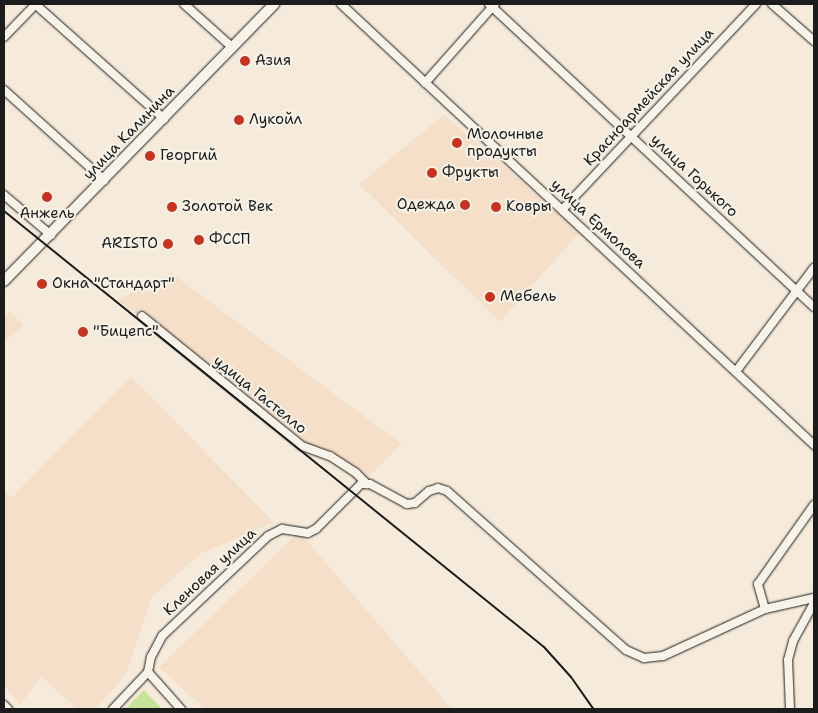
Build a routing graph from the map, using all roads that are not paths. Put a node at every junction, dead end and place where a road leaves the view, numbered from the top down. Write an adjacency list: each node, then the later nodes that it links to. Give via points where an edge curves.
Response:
1 (35, 4): 8 (street); 13 (street)
2 (184, 4): 10 (street)
3 (274, 4): 10 (main road, улица Калинина)
4 (341, 4): 11 (street, улица Ермолова)
5 (756, 4): 14 (street, Красноармейская улица)
6 (772, 4): 9 (street)
7 (493, 5): 11 (street); 14 (street, улица Горького)
8 (4, 37)
9 (814, 41)
10 (232, 47): 13 (main road, улица Калинина)
11 (425, 83): 17 (street, улица Ермолова)
12 (4, 90): 15 (street)
13 (164, 119): 15 (main road, улица Калинина)
14 (631, 137): 17 (street, Красноармейская улица); 21 (street, улица Горького)
15 (104, 180): 18 (main road, улица Калинина)
16 (4, 195): 18 (street)
17 (562, 210): 24 (street, улица Ермолова)
18 (51, 235): 20 (main road, улица Калинина)
19 (814, 268): 21 (street)
20 (4, 281)
21 (797, 291): 22 (street, улица Горького); 24 (street)
22 (814, 307)
23 (142, 316): 26 (street, удица Гастелло, via 302,446 330,456)
24 (737, 370): 25 (street, улица Ермолова)
25 (814, 445)
26 (367, 484): 30 (street, удица Гастелло, via 407,504 415,503 433,490 447,491 626,650 644,658 663,656); 31 (street, Кленовая улица, via 356,486 316,529 308,533 282,529 268,536 162,636 151,657)
27 (814, 505): 30 (street, via 758,584)
28 (814, 598): 30 (street)
29 (814, 603): 36 (street, via 793,641 788,660)
30 (765, 609)
31 (148, 672): 34 (street, Кленовая улица); 35 (street)
32 (4, 705): 33 (street)
33 (8, 709)
34 (113, 709)
35 (181, 709)
36 (790, 709)

